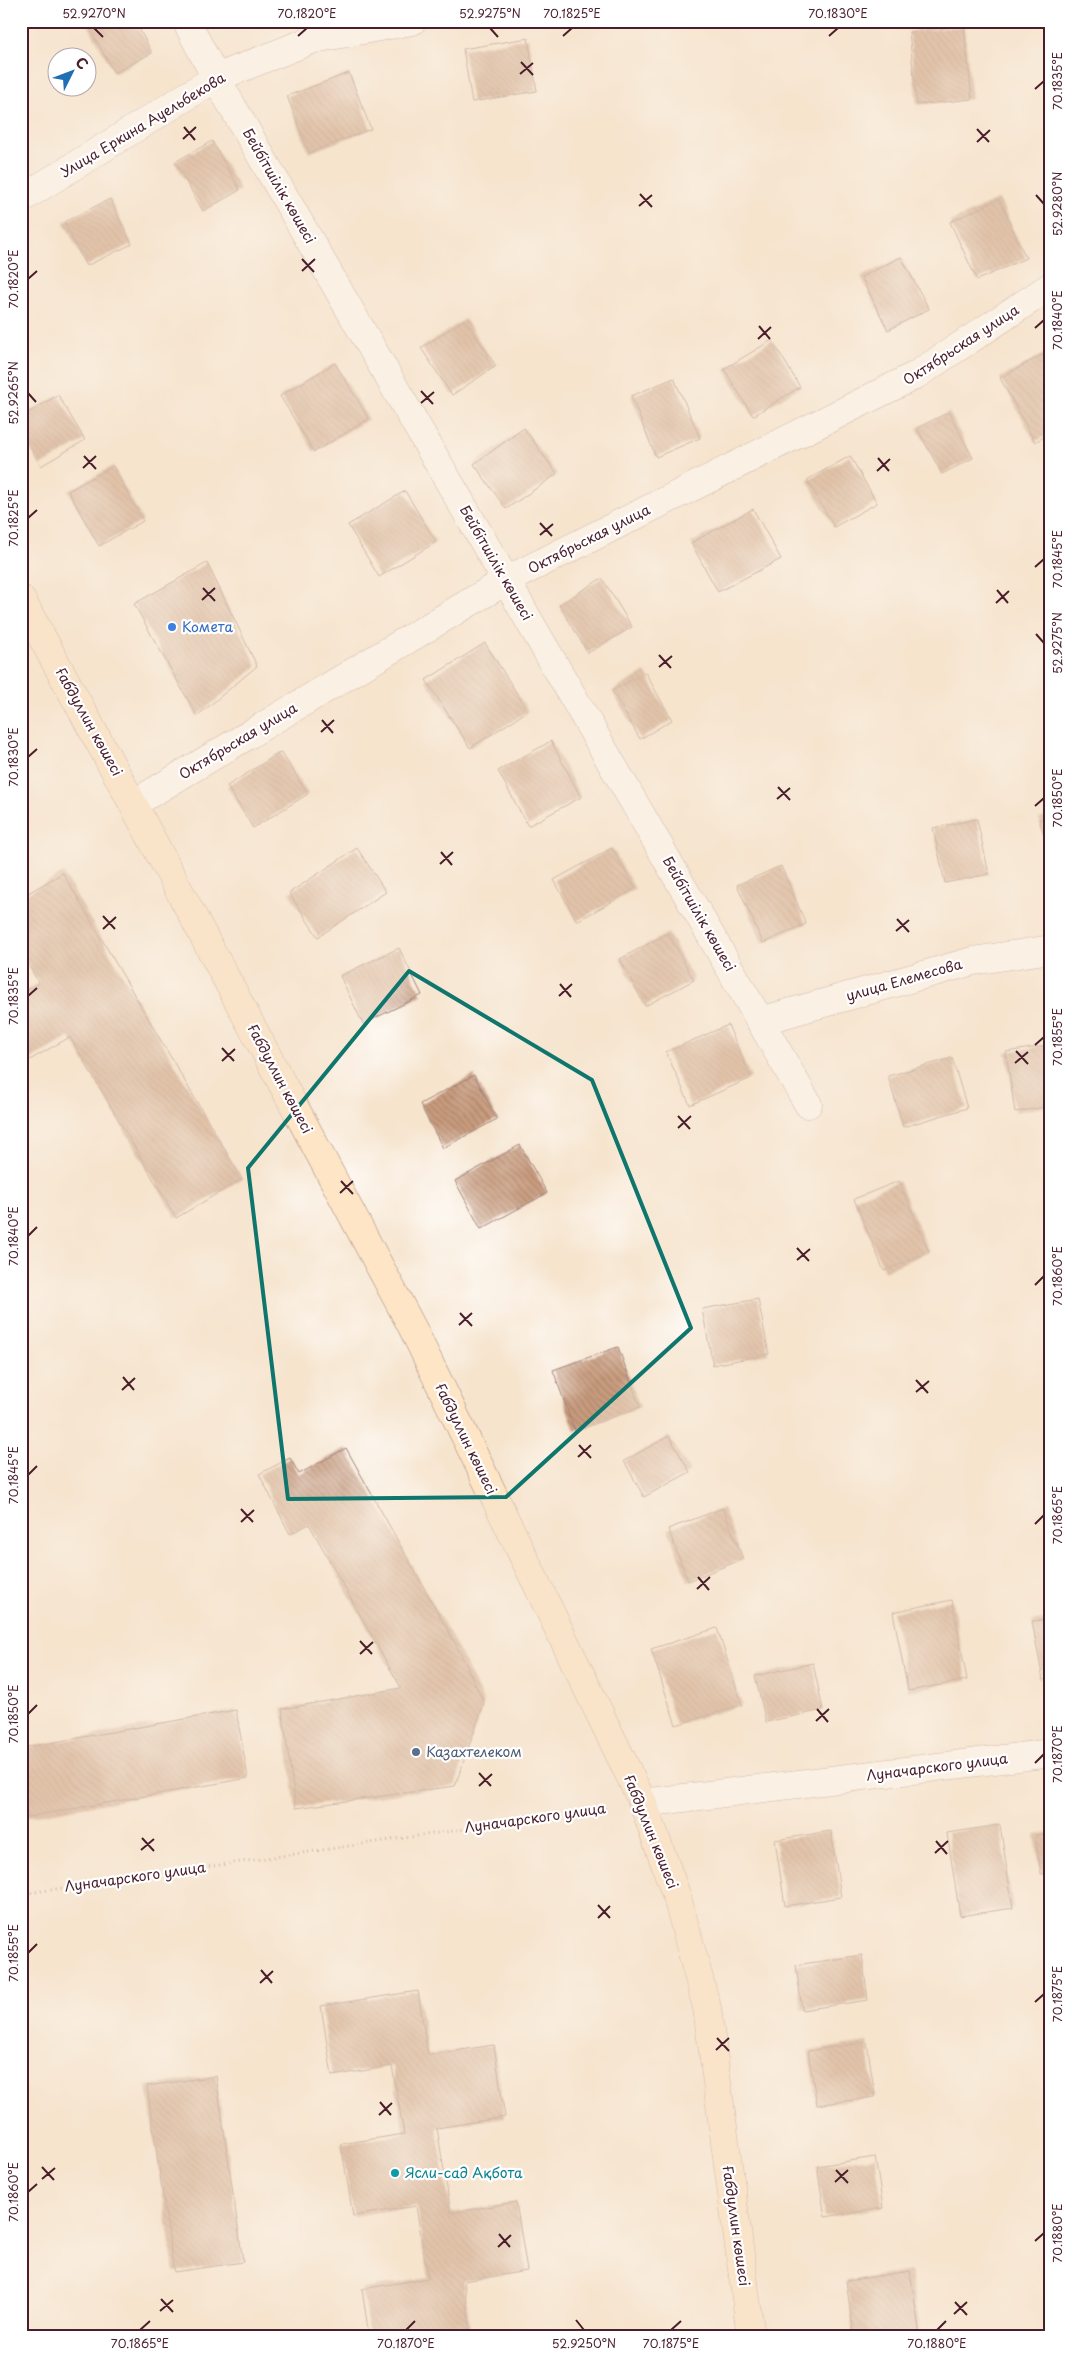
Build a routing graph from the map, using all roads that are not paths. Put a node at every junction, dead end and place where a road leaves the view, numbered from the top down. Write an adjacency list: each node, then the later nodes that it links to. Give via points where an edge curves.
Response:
1 (186, 21): 3 (street, Бейбітшілік көшесі)
2 (412, 21): 3 (street, Улица Еркина Ауельбекова, via 314,38)
3 (216, 78): 4 (street, Улица Еркина Ауельбекова); 6 (street, Бейбітшілік көшесі)
4 (21, 199)
5 (1051, 286): 6 (street, Октябрьская улица, via 916,376)
6 (506, 580): 8 (street, Октябрьская улица); 10 (street, Бейбітшілік көшесі)
7 (21, 599): 8 (street, Ғабдуллин көшесі)
8 (133, 804): 13 (street, Ғабдуллин көшесі, via 412,1327)
9 (1051, 949): 10 (street, улица Елемесова, via 973,961)
10 (760, 1021): 11 (street, Бейбітшілік көшесі)
11 (808, 1104)
12 (1051, 1753): 13 (street, Луначарского улица)
13 (642, 1803): 14 (street, Ғабдуллин көшесі, via 677,1897 707,2008)
14 (751, 2336)

